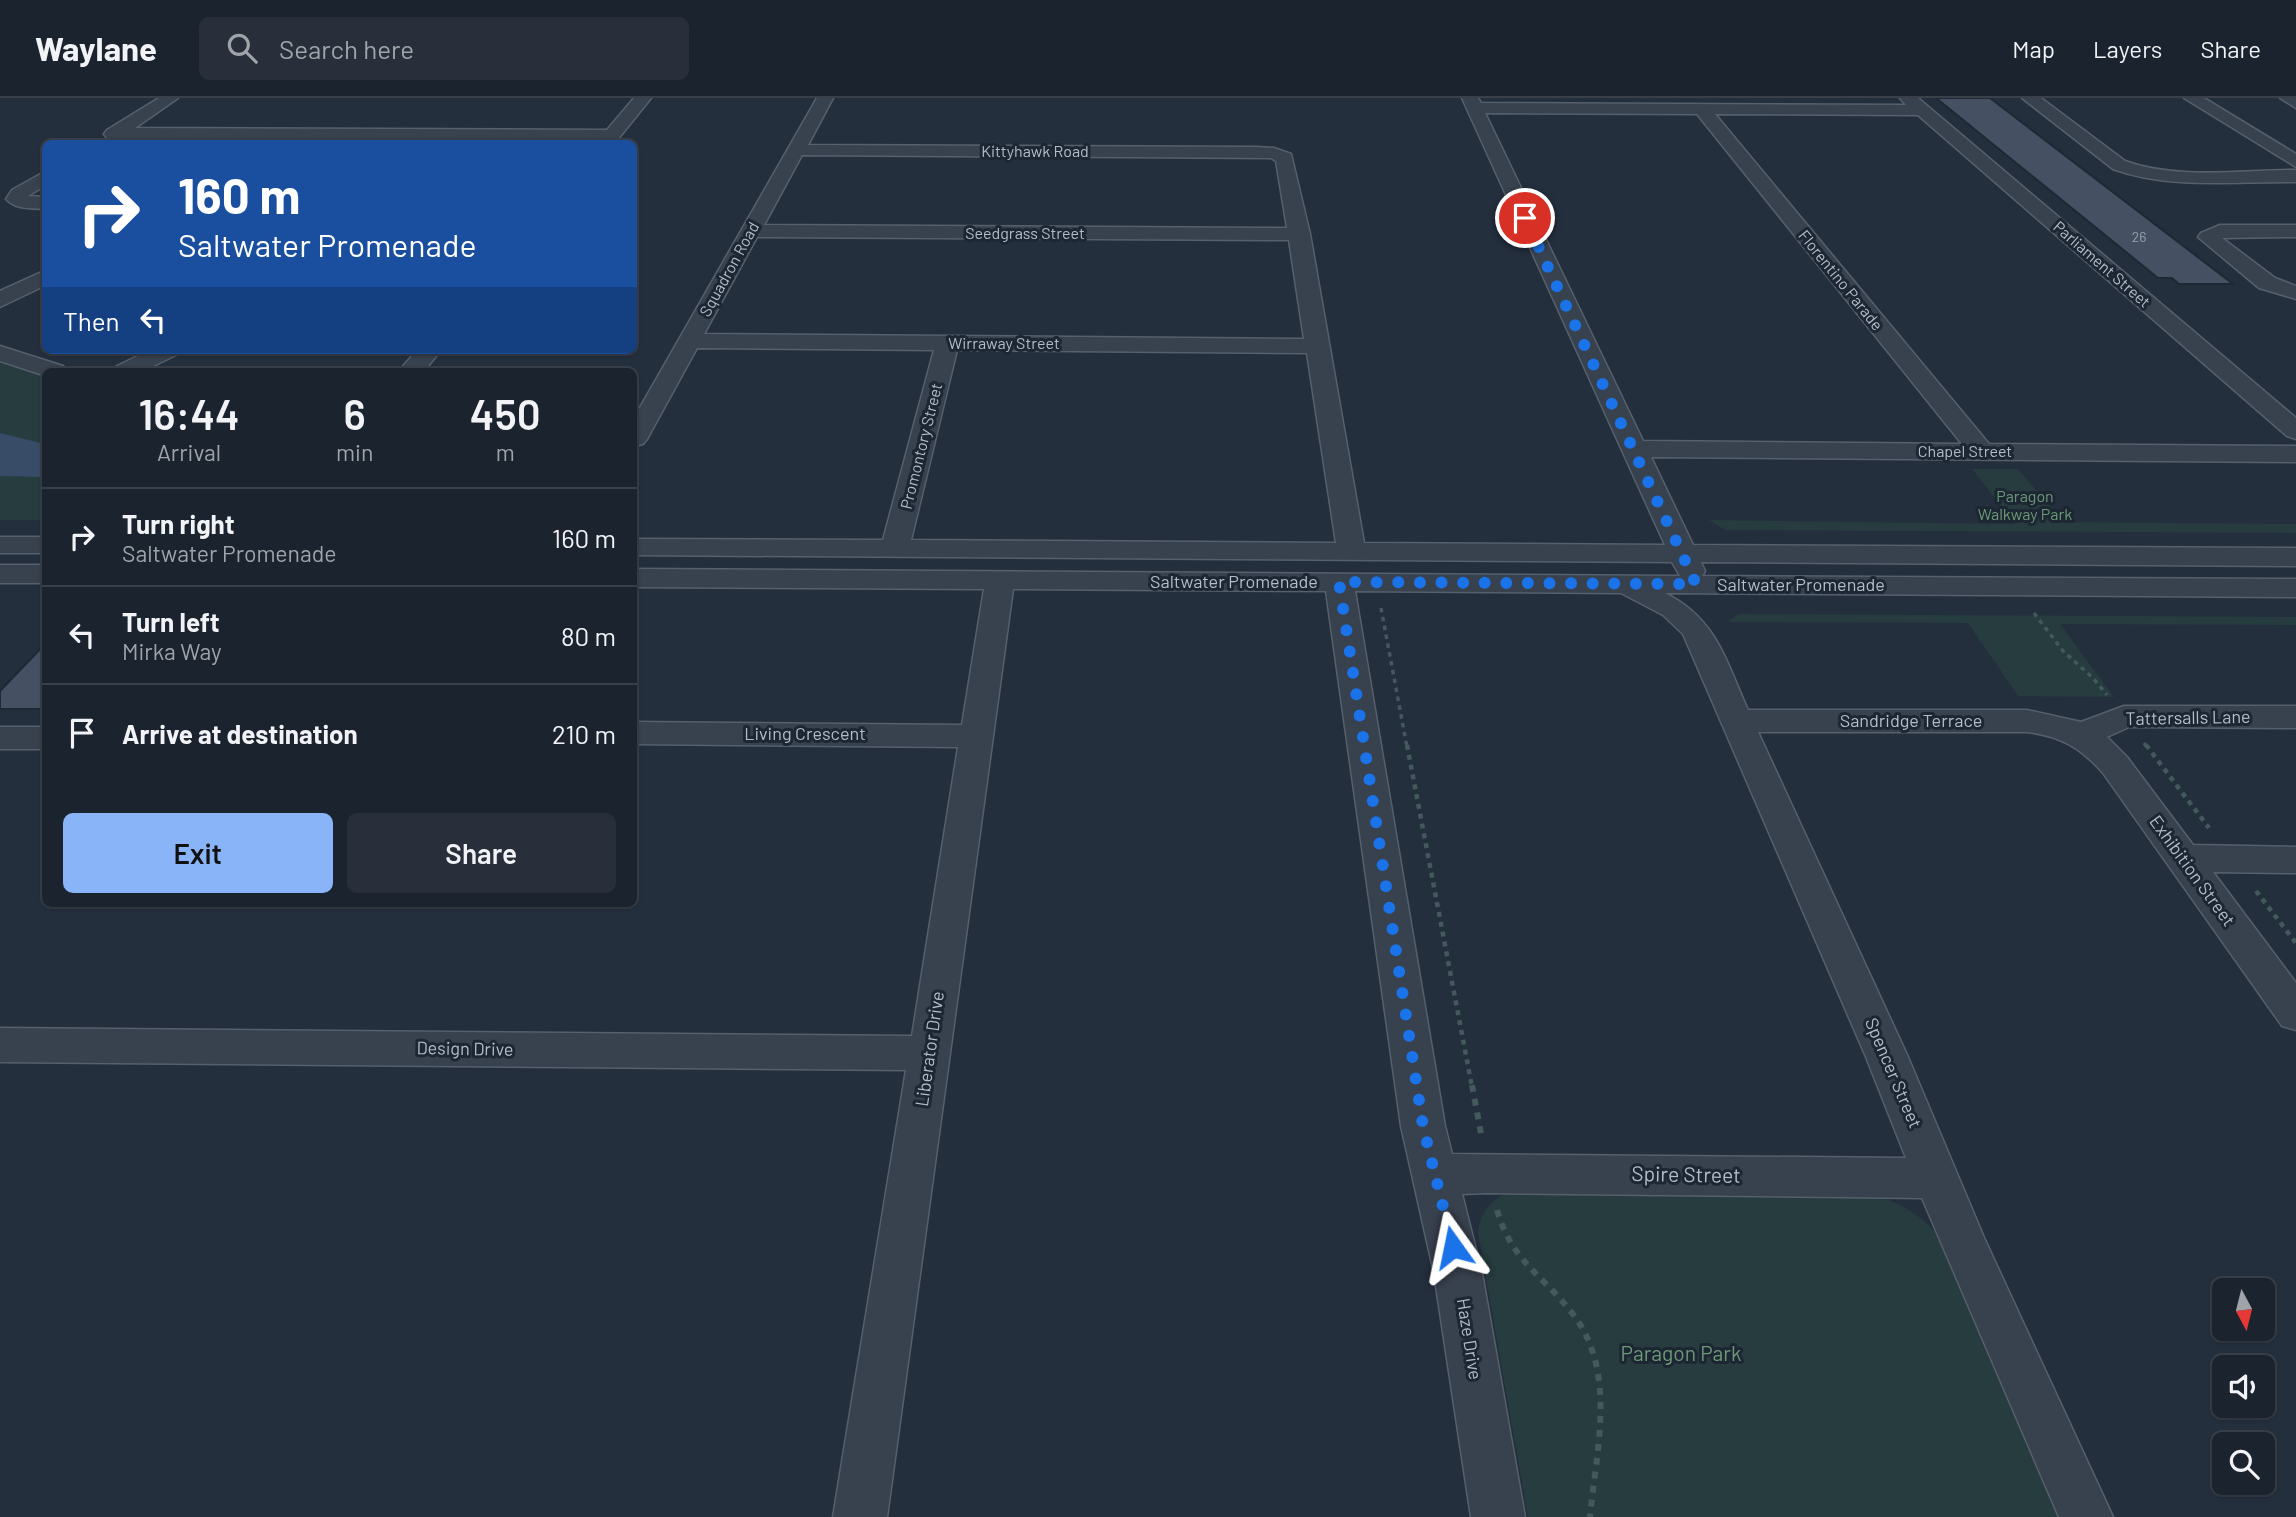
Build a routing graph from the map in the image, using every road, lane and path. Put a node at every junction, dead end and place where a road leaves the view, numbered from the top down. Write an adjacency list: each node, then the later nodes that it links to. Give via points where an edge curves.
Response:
1 (170, 98): 11 (street)
2 (643, 98): 12 (street)
3 (825, 98): 14 (street, Squadron Road)
4 (2030, 98): 16 (street, via 2131,171)
5 (2192, 98): 15 (street)
6 (2288, 98): 8 (street)
7 (1472, 103): 10 (street); 36 (street)
8 (2296, 103)
9 (1915, 104): 10 (street); 34 (street, Parliament Street)
10 (1702, 108): 37 (street, Florentino Parade)
11 (115, 133): 12 (street); 13 (street)
12 (607, 139)
13 (104, 140)
14 (796, 150): 19 (street, Squadron Road); 21 (street, Kittyhawk Road, via 1275,144 1288,163)
15 (2296, 162)
16 (2296, 176)
17 (42, 179): 18 (street, via 16,199)
18 (42, 203)
19 (751, 231): 21 (street, Seedgrass Street); 25 (street, Squadron Road)
20 (2296, 231): 23 (street, via 2220,231 2208,237 2267,283)
21 (1300, 234): 27 (street, Kittyhawk Road)
22 (42, 278): 24 (street)
23 (2296, 293)
24 (1, 299)
25 (689, 341): 26 (street, Wirraway Street); 35 (street, Squadron Road)
26 (947, 343): 27 (street, Wirraway Street); 42 (street, Promontory Street)
27 (1318, 345): 46 (street, Kittyhawk Road)
28 (0, 353): 31 (street)
29 (159, 354): 32 (street)
30 (426, 354): 33 (street)
31 (46, 368)
32 (131, 368)
33 (414, 368)
34 (2296, 430)
35 (637, 434)
36 (1634, 449): 37 (street, Chapel Street); 43 (street)
37 (1981, 451): 38 (street, Chapel Street)
38 (2296, 454)
39 (0, 545): 40 (street)
40 (41, 545): 44 (street)
41 (637, 547): 42 (street, Saltwater Promenade)
42 (895, 549): 46 (street, Saltwater Promenade)
43 (1684, 553): 45 (street, Saltwater Promenade); 46 (street, Saltwater Promenade); 52 (street)
44 (0, 556)
45 (2296, 557)
46 (1345, 567): 50 (street, Saltwater Promenade); 51 (street, Saltwater Promenade); 70 (street, Haze Drive, via 1423,1126)
47 (0, 574): 48 (street)
48 (42, 575)
49 (637, 578): 50 (street, Saltwater Promenade)
50 (1000, 581): 61 (street, Liberator Drive)
51 (1622, 584): 52 (street, Saltwater Promenade); 56 (street, Spencer Street, via 1674,609)
52 (1696, 584): 53 (street, Saltwater Promenade)
53 (1781, 585): 54 (street, Saltwater Promenade); 56 (street, via 1740,594 1710,608)
54 (2296, 588)
55 (1380, 606): 69 (path)
56 (1696, 630): 58 (street, Spencer Street)
57 (2296, 717): 60 (street, Tattersalls Lane, via 2124,717)
58 (1739, 721): 60 (street, Sandridge Terrace, via 2027,721); 71 (street, Spencer Street)
59 (637, 733): 61 (street, Living Crescent)
60 (2082, 734): 64 (street, Exhibition Street, via 2115,765)
61 (976, 736): 68 (street, Liberator Drive)
62 (0, 738): 63 (street)
63 (42, 738)
64 (2183, 858): 65 (street); 66 (street, Exhibition Street)
65 (2296, 860)
66 (2296, 1014)
67 (0, 1045): 68 (street, Design Drive)
68 (929, 1053): 72 (street, Liberator Drive)
69 (1488, 1173): 70 (street, Spire Street); 71 (street, Spire Street); 74 (path, via 1510,1247 1576,1316 1596,1358 1601,1386)
70 (1436, 1175): 73 (street, Haze Drive, via 1458,1273)
71 (1936, 1178): 75 (street, Spencer Street)
72 (860, 1517)
73 (1498, 1517)
74 (1590, 1517)
75 (2086, 1517)

